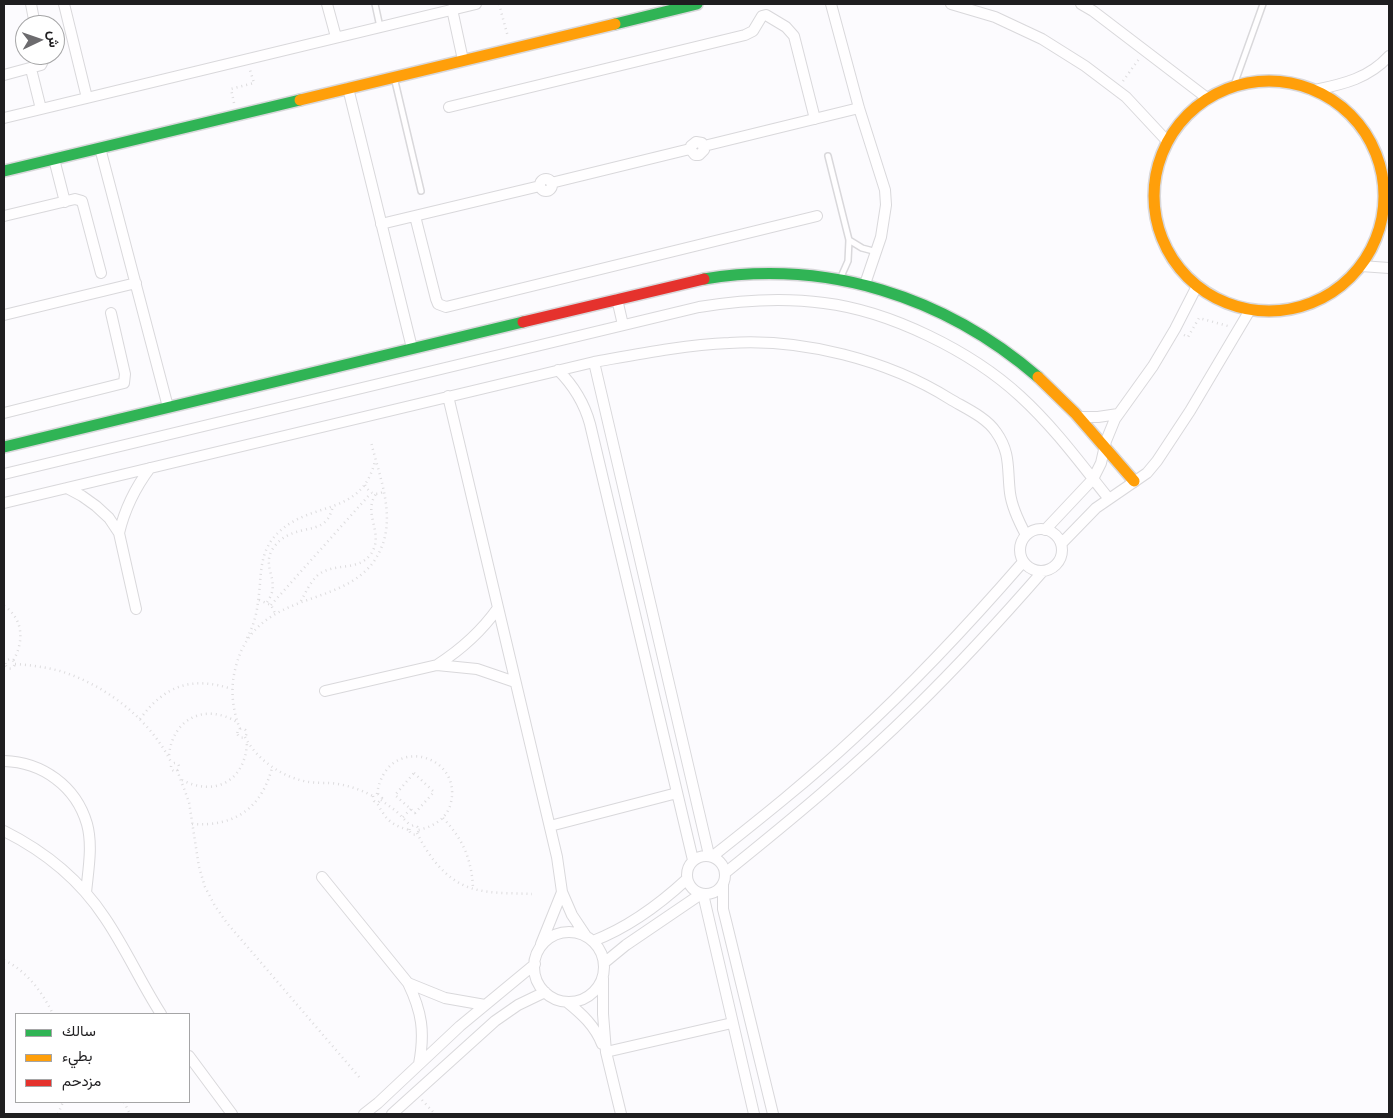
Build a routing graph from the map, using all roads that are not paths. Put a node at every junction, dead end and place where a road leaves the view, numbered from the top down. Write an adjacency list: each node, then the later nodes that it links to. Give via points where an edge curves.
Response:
1 (64, 4): 23 (street)
2 (327, 4): 13 (street)
3 (375, 4): 12 (lane)
4 (476, 4): 11 (street)
5 (697, 4): 15 (street)
6 (831, 4): 26 (street)
7 (951, 4): 30 (street, via 995,17 1042,39 1085,66 1126,98)
8 (1081, 4): 10 (street)
9 (1263, 4): 20 (lane)
10 (1093, 7): 24 (street)
11 (452, 10): 12 (street); 15 (street)
12 (380, 27): 13 (street)
13 (336, 37): 23 (street)
14 (1389, 56): 22 (street, via 1359,79)
15 (463, 60): 19 (street)
16 (41, 65): 17 (street)
17 (31, 69): 18 (street); 27 (street)
18 (4, 75)
19 (394, 77): 21 (street); 35 (lane)
20 (1234, 85): 22 (street, via 1275,80); 24 (street)
21 (348, 88): 31 (street); 40 (street)
22 (1316, 90): 43 (street, via 1338,103 1357,121 1371,142 1380,167 1384,192 1382,218 1374,243)
23 (87, 98): 27 (street)
24 (1207, 98): 30 (street, via 1184,117)
25 (449, 107): 29 (street, via 750,34 766,15 786,26 794,36)
26 (859, 108): 29 (street); 42 (street, via 885,190 884,220)
27 (41, 109): 28 (street)
28 (4, 118)
29 (815, 119): 38 (street, via 704,146 699,155 690,149 551,183 544,179 540,186)
30 (1167, 141): 49 (street, via 1157,166 1154,192 1156,219 1164,244 1178,267)
31 (100, 148): 33 (street); 47 (street)
32 (828, 156): 41 (lane)
33 (54, 159): 34 (street); 36 (street)
34 (4, 171)
35 (421, 191)
36 (65, 202): 37 (street); 45 (street, via 79,199 84,204)
37 (4, 216)
38 (415, 216): 39 (street, via 436,299 438,304 446,307); 40 (street)
39 (817, 216)
40 (381, 224): 55 (street)
41 (849, 240): 42 (lane); 46 (lane, via 848,261)
42 (877, 252): 48 (street)
43 (1361, 266): 44 (street); 51 (street, via 1339,288 1311,303 1281,311)
44 (1389, 268)
45 (101, 273)
46 (839, 280): 48 (street); 50 (street, via 799,274 736,274)
47 (136, 283): 53 (street); 59 (street)
48 (865, 284): 62 (street, via 901,294 972,328 1037,375)
49 (1197, 286): 51 (street, via 1213,297); 61 (street, via 1153,366)
50 (617, 299): 54 (street); 55 (street)
51 (1250, 310): 68 (street, via 1157,461 1147,473)
52 (111, 313): 60 (street, via 126,374 124,382)
53 (4, 315)
54 (623, 324): 66 (street); 67 (street, via 699,307 767,299 826,303 891,320 926,334 990,372 1046,422)
55 (412, 348): 59 (street)
56 (594, 362): 57 (street); 74 (street, via 678,347 731,342 784,344 837,353 888,368 937,390 994,429 1004,442 1010,495); 87 (street)
57 (558, 370): 58 (street); 84 (street, via 579,394 586,408)
58 (448, 396): 65 (street); 78 (street)
59 (168, 407): 64 (street)
60 (4, 413)
61 (1118, 414): 62 (street); 63 (street)
62 (1079, 418): 63 (street)
63 (1104, 446): 67 (street, via 1101,463); 68 (street)
64 (4, 447)
65 (150, 468): 69 (street); 73 (street, via 130,498)
66 (4, 474)
67 (1093, 479): 70 (street); 72 (street)
68 (1134, 480): 70 (street)
69 (67, 488): 71 (street); 73 (street, via 96,506)
70 (1109, 499): 75 (street)
71 (4, 503)
72 (1044, 530): 74 (street); 75 (street, via 1052,532)
73 (118, 533): 79 (street)
74 (1026, 535): 76 (street, via 1020,553)
75 (1061, 544): 77 (street, via 1060,559)
76 (1024, 562): 77 (street, via 1029,568); 87 (street, via 948,647 892,702 808,779)
77 (1043, 571): 89 (street, via 914,708 822,793)
78 (498, 608): 80 (street, via 471,640); 81 (street)
79 (136, 609)
80 (437, 665): 81 (street, via 477,669); 82 (street)
81 (516, 682): 85 (street)
82 (324, 691)
83 (4, 761): 94 (street, via 18,761 42,769 62,782 78,802 87,824 90,849)
84 (677, 794): 85 (street); 88 (street)
85 (550, 826): 93 (street)
86 (4, 831): 94 (street, via 59,866)
87 (711, 856): 88 (street, via 703,855); 89 (street, via 719,860)
88 (693, 860): 91 (street, via 686,872)
89 (725, 873): 92 (street)
90 (322, 877): 101 (street)
91 (687, 880): 95 (street); 96 (street, via 666,898 610,934)
92 (723, 884): 95 (street, via 714,892); 115 (street, via 723,909)
93 (562, 892): 96 (street, via 572,915); 97 (street)
94 (86, 893): 105 (street, via 106,918)
95 (702, 894): 98 (street); 106 (street)
96 (589, 938): 97 (street, via 575,932 564,932 545,942); 98 (street, via 598,947)
97 (538, 951): 99 (street)
98 (604, 963): 100 (street)
99 (535, 964): 102 (street, via 535,974); 104 (street)
100 (603, 975): 103 (street, via 600,984 586,998); 107 (street)
101 (408, 983): 104 (street, via 445,998); 109 (street, via 422,1022 423,1044)
102 (545, 992): 103 (street); 112 (street, via 495,1021)
103 (567, 1002): 107 (street, via 590,1024)
104 (484, 1005): 109 (street)
105 (160, 1013)
106 (732, 1023): 107 (street); 114 (street)
107 (606, 1052): 113 (street)
108 (190, 1057): 110 (street)
109 (419, 1064): 111 (street)
110 (232, 1114)
111 (364, 1114)
112 (392, 1114)
113 (621, 1114)
114 (754, 1114)
115 (773, 1114)

